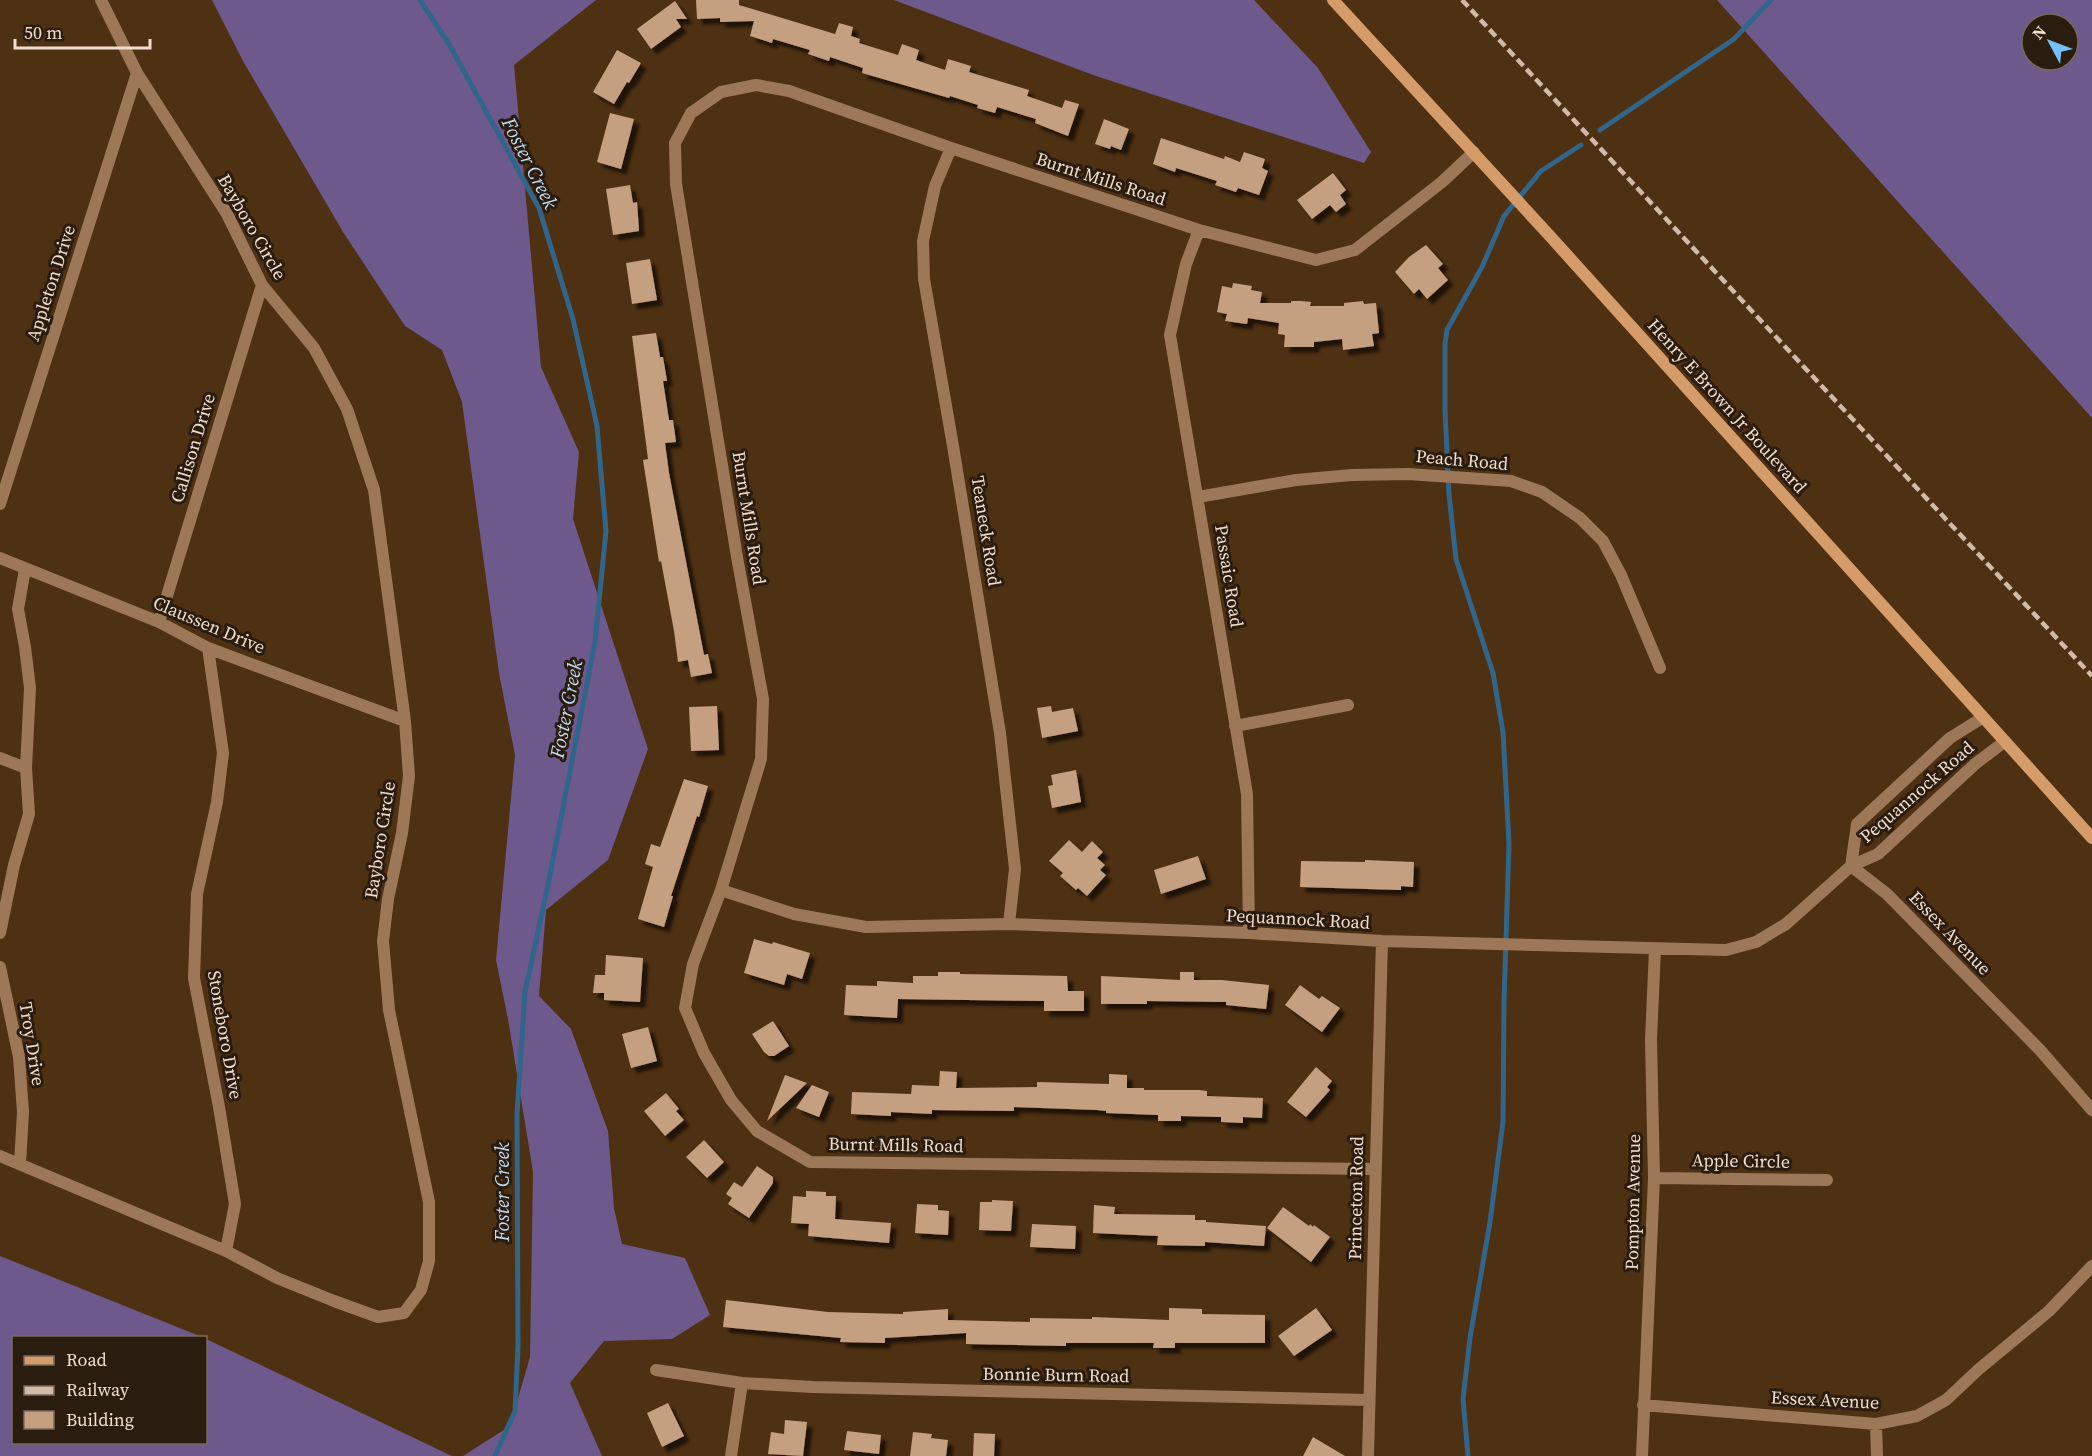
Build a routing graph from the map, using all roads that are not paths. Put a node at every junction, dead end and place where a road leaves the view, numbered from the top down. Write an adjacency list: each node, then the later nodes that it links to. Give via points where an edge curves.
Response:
1 (101, 0): 3 (street, Bayboro Circle)
2 (1333, 0): 5 (main road, Henry E Brown Jr Boulevard)
3 (137, 73): 7 (street, Bayboro Circle, via 227,214); 9 (street, Appleton Drive)
4 (951, 148): 6 (street, Burnt Mills Road); 24 (street, Burnt Mills Road, via 789,91 756,86 721,92 691,112 675,142 675,184 763,699 761,759); 25 (street, Teaneck Road, via 935,186 923,242 924,279 1000,733 1016,869)
5 (1474, 152): 6 (street, Burnt Mills Road, via 1355,250 1316,261); 16 (main road, Henry E Brown Jr Boulevard)
6 (1199, 230): 8 (street, Passaic Road, via 1186,264 1170,335)
7 (262, 285): 12 (street, Callison Drive); 17 (street, Bayboro Circle, via 314,348 347,409 374,490)
8 (1198, 497): 14 (street, Peach Road, via 1296,480 1408,474 1510,481 1542,492 1580,518 1603,541); 18 (street, Passaic Road)
9 (0, 504)
10 (0, 558): 11 (street, Claussen Drive)
11 (25, 569): 12 (street, Claussen Drive); 21 (street, via 18,609 30,688)
12 (159, 622): 13 (street, Claussen Drive)
13 (208, 648): 17 (street, Claussen Drive); 37 (street, Stoneboro Drive, via 223,753 197,894 194,978 235,1204)
14 (1660, 668)
15 (1348, 705): 18 (street)
16 (1982, 718): 19 (main road, Henry E Brown Jr Boulevard); 23 (street, Pequannock Road, via 1950,738 1857,824)
17 (405, 721): 37 (street, Bayboro Circle, via 409,776 383,941 390,1010 429,1202 429,1261 421,1290 404,1313 378,1317 277,1278)
18 (1235, 726): 27 (street, Passaic Road, via 1247,794)
19 (2004, 742): 22 (main road, Henry E Brown Jr Boulevard); 23 (street, Pequannock Road, via 1878,854)
20 (0, 758): 21 (street)
21 (26, 768): 26 (street, via 29,814)
22 (2092, 838)
23 (1851, 866): 29 (street, Pequannock Road, via 1786,924 1756,942 1726,950); 31 (street, Essex Avenue, via 1887,894 2040,1050)
24 (721, 890): 25 (street, Pequannock Road, via 794,914 866,927); 34 (street, Burnt Mills Road, via 693,964 686,1008 704,1053 731,1100 757,1131 810,1162)
25 (1009, 924): 27 (street, Pequannock Road)
26 (0, 933)
27 (1249, 933): 28 (street, Pequannock Road)
28 (1382, 941): 29 (street, Pequannock Road); 34 (street, Princeton Road)
29 (1655, 949): 35 (street, Pompton Avenue, via 1651,1040)
30 (0, 967): 33 (street, Troy Drive, via 19,1057 23,1112)
31 (2092, 1110)
32 (0, 1156): 33 (street, Bayboro Circle)
33 (20, 1164): 37 (street, Bayboro Circle)
34 (1374, 1169): 41 (street, Princeton Road)
35 (1654, 1178): 36 (street, Apple Circle); 42 (street, Pompton Avenue)
36 (1827, 1180)
37 (226, 1251)
38 (2092, 1266): 43 (street, Essex Avenue, via 2049,1311 1946,1400 1917,1416)
39 (656, 1370): 40 (street, Bonnie Burn Road)
40 (742, 1383): 41 (street, Bonnie Burn Road); 44 (street)
41 (1370, 1400): 45 (street, Princeton Road)
42 (1643, 1405): 43 (street, Essex Avenue); 46 (street, Pompton Avenue)
43 (1876, 1424): 47 (street)
44 (730, 1456)
45 (1368, 1456)
46 (1642, 1456)
47 (1877, 1456)

